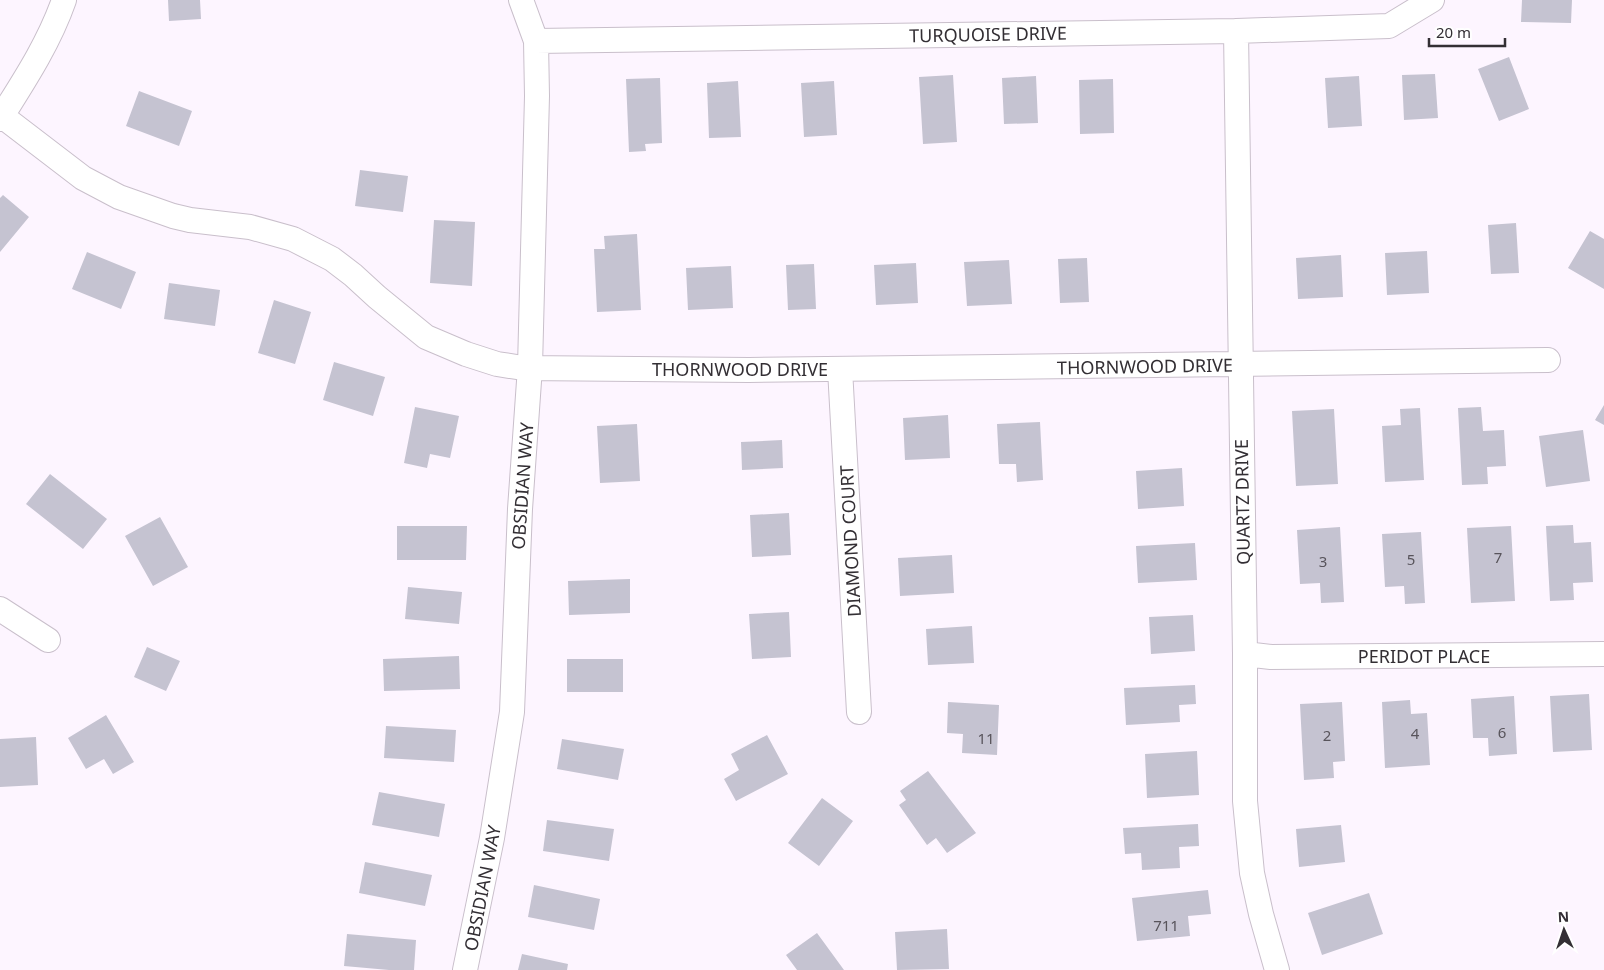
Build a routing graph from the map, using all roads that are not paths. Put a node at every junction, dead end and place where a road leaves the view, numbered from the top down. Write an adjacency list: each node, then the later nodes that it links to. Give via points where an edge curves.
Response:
1 (64, 0): 6 (street, via 40,53)
2 (522, 0): 5 (street, OBSIDIAN WAY)
3 (1432, 0): 4 (street, TURQUOISE DRIVE, via 1389,26)
4 (1236, 31): 5 (street, TURQUOISE DRIVE); 8 (street, QUARTZ DRIVE)
5 (536, 41): 9 (street, OBSIDIAN WAY, via 536,190)
6 (1, 117): 9 (street, THORNWOOD DRIVE, via 83,178 119,197 173,216 250,227 293,239 332,259 426,337 466,354)
7 (1548, 360): 8 (street, THORNWOOD DRIVE)
8 (1241, 365): 10 (street, THORNWOOD DRIVE); 13 (street, QUARTZ DRIVE)
9 (530, 368): 10 (street, THORNWOOD DRIVE); 17 (street, OBSIDIAN WAY, via 520,509 512,712 492,838)
10 (840, 369): 15 (street, DIAMOND COURT)
11 (0, 609): 12 (street)
12 (48, 640)
13 (1245, 654): 14 (street, PERIDOT PLACE, via 1271,657); 16 (street, QUARTZ DRIVE, via 1248,841)
14 (1604, 654)
15 (859, 712)
16 (1273, 969)
17 (465, 970)

